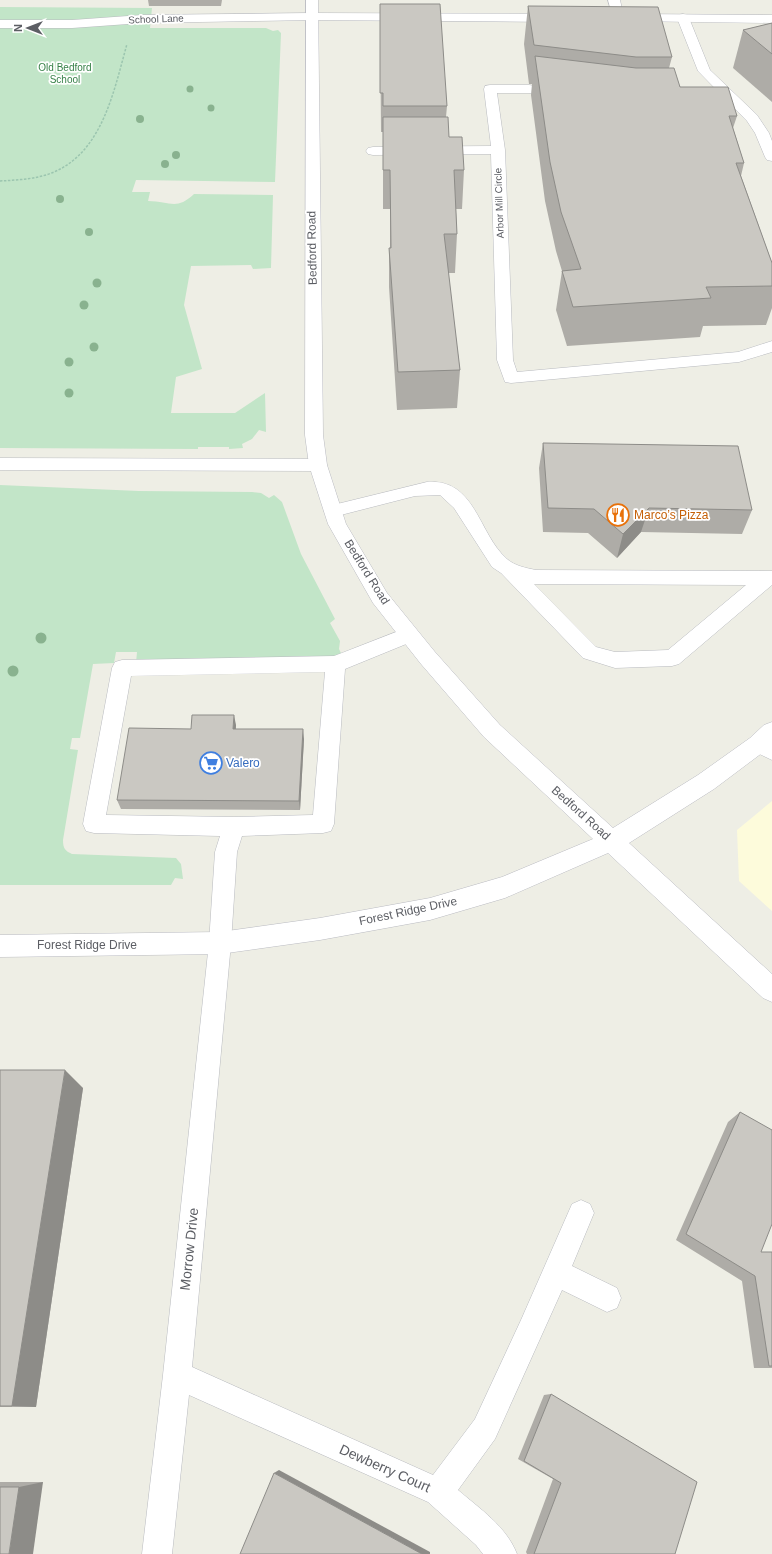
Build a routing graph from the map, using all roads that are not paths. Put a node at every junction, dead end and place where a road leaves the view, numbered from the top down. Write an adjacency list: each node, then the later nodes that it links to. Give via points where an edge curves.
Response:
1 (312, 0): 3 (main road, Bedford Road)
2 (614, 0): 6 (lane)
3 (311, 17): 4 (main road); 9 (lane, School Lane, via 248,12 72,24); 18 (main road, Bedford Road, via 314,435)
4 (570, 18)
5 (602, 18): 6 (main road)
6 (618, 18): 7 (main road)
7 (683, 18): 8 (main road); 10 (lane, via 704,71)
8 (772, 19)
9 (0, 24)
10 (726, 94): 12 (lane); 15 (lane, via 752,118 762,133)
11 (577, 96): 13 (lane, Arbor Mill Circle, via 529,89 490,89)
12 (711, 96)
13 (498, 150): 14 (lane); 16 (lane, Arbor Mill Circle, via 505,360 511,378 739,357)
14 (373, 151)
15 (772, 157)
16 (772, 346)
17 (0, 464): 18 (lane)
18 (318, 466): 19 (main road, Bedford Road)
19 (333, 511): 20 (lane, via 415,490 445,489 458,499 481,538); 22 (main road, Bedford Road, via 337,524 380,598)
20 (503, 565): 21 (lane, via 516,572 536,577); 21 (lane, via 590,653 615,660 672,658)
21 (770, 578)
22 (409, 635): 23 (lane); 26 (main road, Bedford Road, via 492,731)
23 (335, 664): 25 (lane, via 323,824); 25 (lane, via 122,668 94,824)
24 (767, 742): 26 (main road, Forest Ridge Drive)
25 (234, 827): 27 (lane, Morrow Drive, via 226,852)
26 (612, 841): 27 (main road, Forest Ridge Drive, via 505,887 430,909); 29 (main road, Bedford Road)
27 (220, 944): 28 (main road, Forest Ridge Drive); 33 (lane, Morrow Drive)
28 (0, 946)
29 (772, 990)
30 (581, 1213): 31 (lane, Dewberry Court)
31 (556, 1273): 32 (lane); 34 (lane, Dewberry Court, via 485,1429)
32 (607, 1298)
33 (177, 1375): 34 (lane, Dewberry Court); 35 (lane, Morrow Drive)
34 (438, 1492): 36 (lane, via 487,1534)
35 (157, 1554)
36 (502, 1554)

